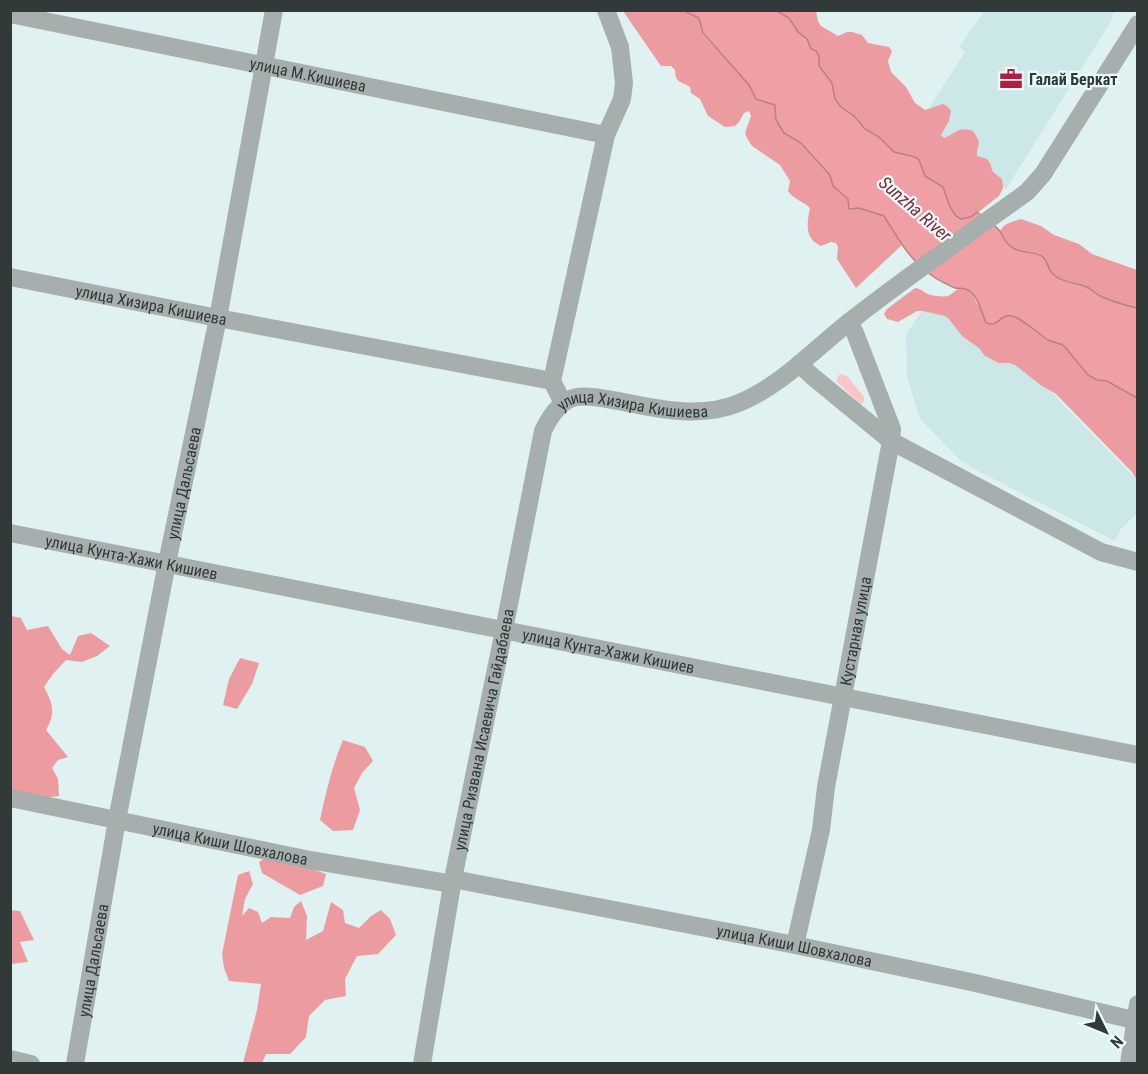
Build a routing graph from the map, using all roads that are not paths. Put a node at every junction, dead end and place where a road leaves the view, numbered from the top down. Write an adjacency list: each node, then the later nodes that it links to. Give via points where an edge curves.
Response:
1 (274, 10): 5 (street, улица Дальсаева)
2 (606, 10): 6 (street, via 620,47 624,83 622,99)
3 (10, 14): 5 (street, улица М.Кишиева)
4 (1137, 24): 9 (street, улица Хизира Кишиева, via 1043,174 1027,192)
5 (263, 65): 6 (street, улица М.Кишиева); 8 (street, улица Дальсаева)
6 (606, 135): 11 (street)
7 (10, 277): 8 (street, улица Хизира Кишиева)
8 (218, 318): 11 (street, улица Хизира Кишиева); 16 (street, улица Дальсаева)
9 (849, 322): 10 (street, улица Хизира Кишиева); 13 (street, Кустарная улица, via 892,429)
10 (799, 364): 12 (street, улица Хизира Кишиева, via 756,394 707,411 671,411 593,397 576,397); 13 (street)
11 (552, 381): 12 (street, улица Хизира Кишиева)
12 (562, 403): 17 (street, улица Ризвана Исаевича Гайдабаева, via 543,430)
13 (891, 441): 15 (street, via 1101,552); 18 (street, Кустарная улица)
14 (10, 533): 16 (street, улица Кунта-Хажи Кишиев)
15 (1137, 562)
16 (167, 563): 17 (street, улица Кунта-Хажи Кишиев); 21 (street, улица Дальсаева)
17 (504, 630): 18 (street, улица Кунта-Хажи Кишиев); 22 (street, улица Ризвана Исаевича Гайдабаева)
18 (843, 696): 19 (street, улица Кунта-Хажи Кишиев); 23 (street, Кустарная улица, via 821,830)
19 (1137, 755)
20 (10, 798): 21 (street, улица Киши Шовхалова)
21 (117, 820): 22 (street, улица Киши Шовхалова, via 310,860); 27 (street, улица Дальсаева)
22 (453, 882): 23 (street, улица Киши Шовхалова); 28 (street, улица Ризвана Исаевича Гайдабаева)
23 (795, 945): 24 (street, улица Киши Шовхалова)
24 (1136, 1019): 29 (street)
25 (10, 1059): 26 (street)
26 (31, 1064)
27 (75, 1064)
28 (422, 1064)
29 (1129, 1064)

